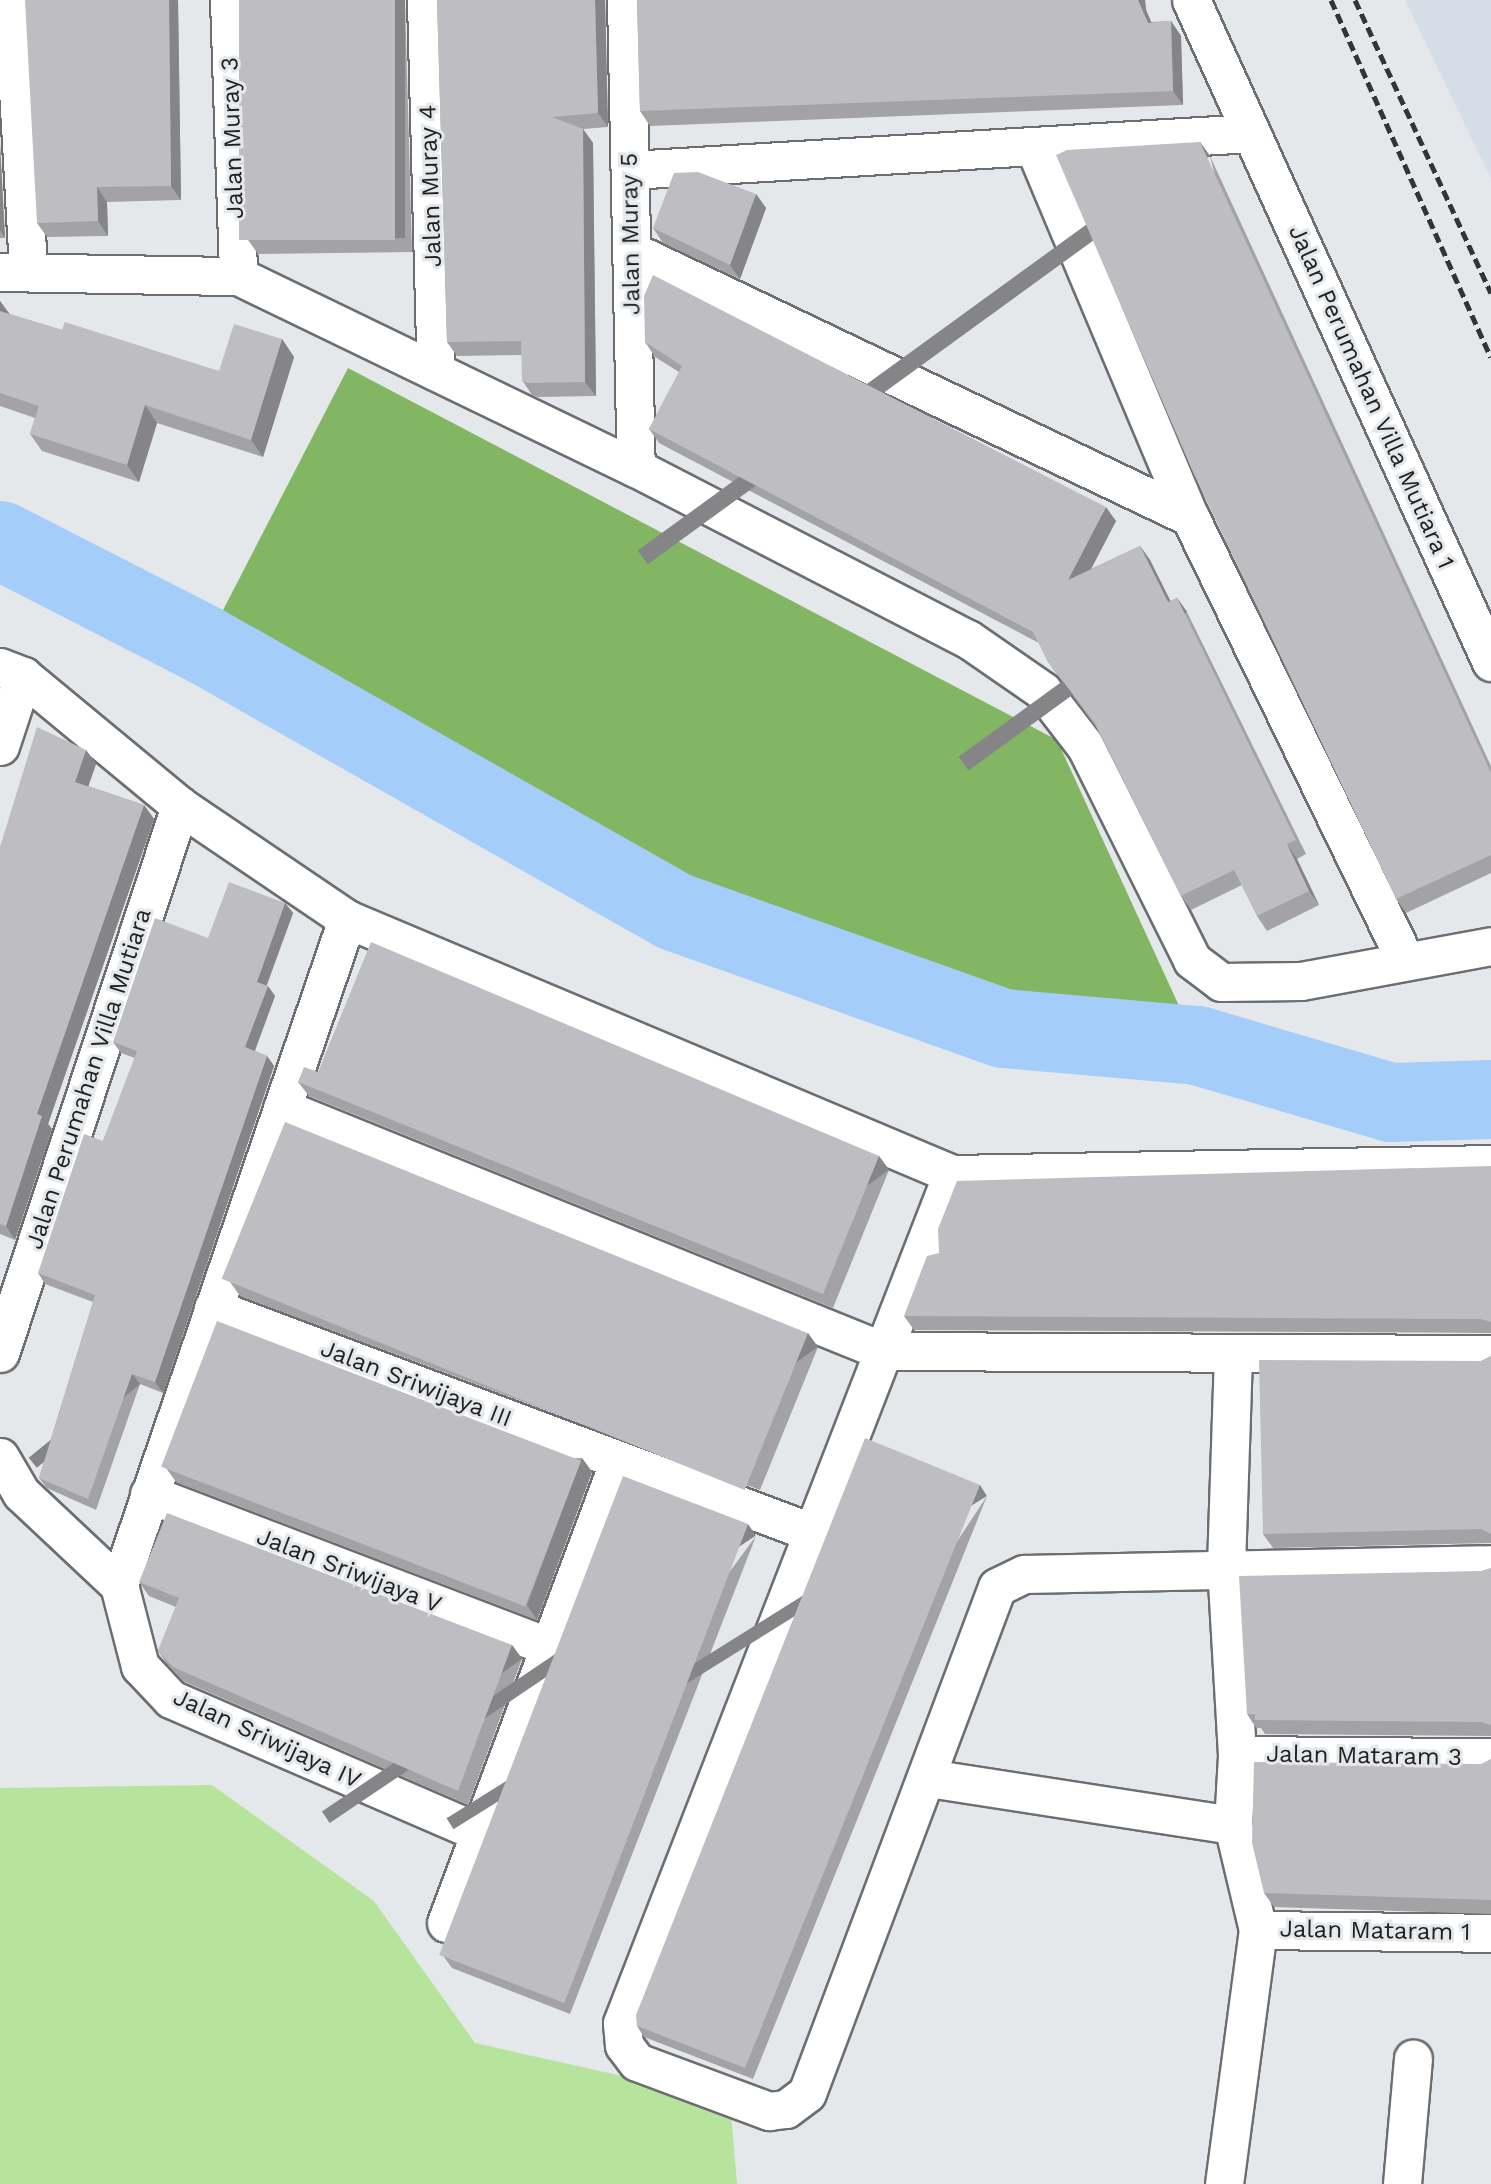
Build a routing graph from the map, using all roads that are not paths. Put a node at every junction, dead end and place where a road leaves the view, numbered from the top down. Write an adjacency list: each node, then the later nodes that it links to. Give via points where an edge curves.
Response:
1 (13, 0): 10 (street)
2 (229, 0): 11 (street, Jalan Muray 3)
3 (426, 0): 12 (street, Jalan Muray 4)
4 (626, 0): 8 (street, Jalan Muray 5)
5 (1191, 0): 6 (street, Jalan Perumahan Villa Mutiara 1)
6 (1251, 133): 7 (street); 15 (street, Jalan Perumahan Villa Mutiara 1)
7 (1035, 149): 8 (street); 14 (street)
8 (630, 170): 9 (street, Jalan Muray 5)
9 (632, 251): 13 (street, Jalan Muray 5); 14 (street)
10 (14, 272): 11 (street)
11 (238, 276): 12 (street)
12 (436, 371): 13 (street)
13 (636, 468): 21 (street, via 968,639 1043,691 1086,747 1192,960 1221,982 1301,981)
14 (1190, 517): 21 (street)
15 (1491, 662)
16 (12, 672): 17 (street); 18 (street)
17 (0, 746)
18 (180, 806): 19 (street); 27 (street, Jalan Perumahan Villa Mutiara)
19 (347, 919): 22 (street); 24 (street)
20 (1491, 946): 21 (street)
21 (1405, 959)
22 (282, 1108): 25 (street); 26 (street)
23 (1491, 1164): 24 (street)
24 (952, 1174): 26 (street)
25 (213, 1308): 31 (street, Jalan Sriwijaya III); 32 (street)
26 (883, 1351): 29 (street); 33 (street)
27 (0, 1353)
28 (1491, 1354): 29 (street)
29 (1233, 1356): 35 (street)
30 (0, 1457): 36 (street, via 21,1493)
31 (619, 1460): 33 (street, Jalan Sriwijaya III); 37 (street)
32 (149, 1494): 36 (street); 37 (street, Jalan Sriwijaya V)
33 (811, 1532): 40 (street, via 622,2023 624,2045 636,2062 769,2111 786,2109 807,2093)
34 (1491, 1564): 35 (street)
35 (1226, 1566): 38 (street); 40 (street, via 1024,1574 997,1587)
36 (119, 1585): 42 (street, Jalan Sriwijaya IV, via 140,1666 171,1699)
37 (549, 1647): 42 (street)
38 (1237, 1755): 39 (street, Jalan Mataram 3); 41 (street)
39 (1491, 1757)
40 (929, 1778): 41 (street)
41 (1233, 1825): 44 (street)
42 (480, 1833): 43 (street)
43 (446, 1923)
44 (1258, 1930): 45 (street, Jalan Mataram 1); 47 (street)
45 (1491, 1933)
46 (1413, 2058): 48 (street)
47 (1224, 2184)
48 (1402, 2184)

